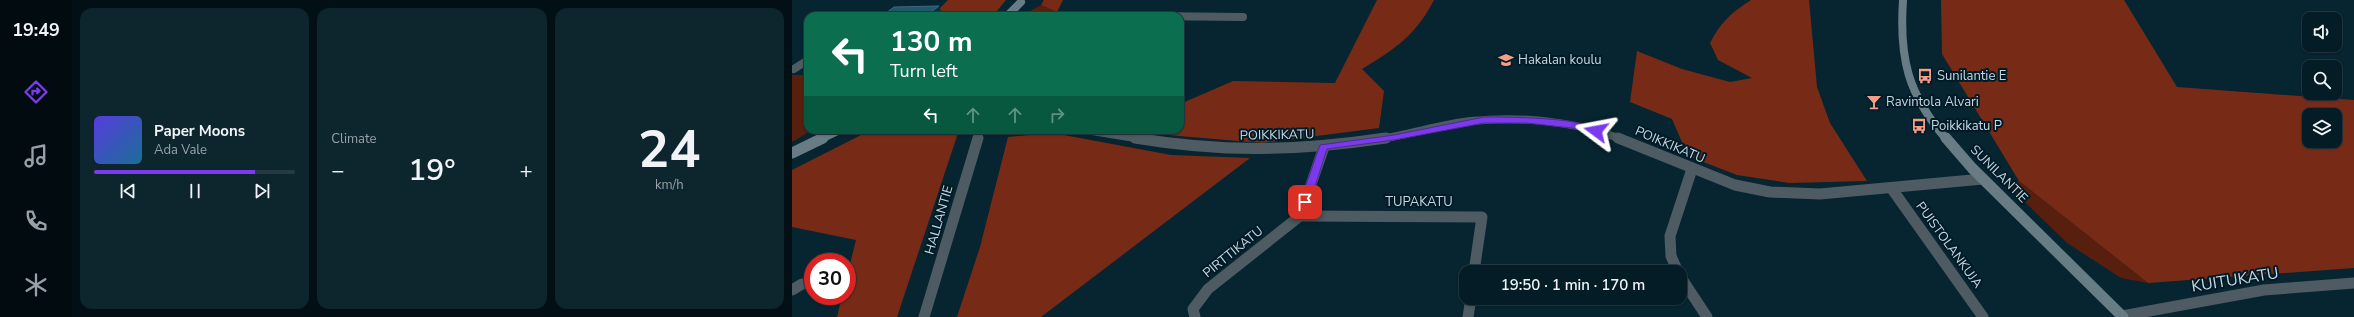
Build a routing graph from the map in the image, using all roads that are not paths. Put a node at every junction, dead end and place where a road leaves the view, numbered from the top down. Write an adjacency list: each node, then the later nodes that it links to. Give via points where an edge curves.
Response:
1 (1903, 0): 17 (street, SUNILANTIE, via 1901,44 1909,77 1920,102 1936,126)
2 (1022, 1): 3 (street); 4 (street)
3 (1010, 12)
4 (1015, 12)
5 (1184, 17): 6 (street)
6 (1243, 18)
7 (804, 62): 8 (street)
8 (793, 69): 9 (street)
9 (804, 69)
10 (825, 134): 15 (street)
11 (831, 134): 15 (street)
12 (979, 134): 26 (street, HALLANTIE)
13 (1110, 134): 14 (street, POIKKIKATU, via 1182,146 1264,150)
14 (1324, 147): 16 (street, POIKKIKATU, via 1394,137 1471,121 1527,120 1572,125 1608,134); 19 (street)
15 (792, 152)
16 (1692, 169): 18 (street, POIKKIKATU, via 1735,185 1770,192 1820,194); 21 (street, via 1670,236 1671,256)
17 (1983, 179): 18 (street, POIKKIKATU); 25 (street, SUNILANTIE)
18 (1892, 189): 30 (street, PUISTOLANKUJA)
19 (1300, 216): 20 (street, TUPAKATU, via 1482,217); 27 (street, PIRTTIKATU, via 1208,289 1193,309)
20 (1475, 265)
21 (1675, 265)
22 (2354, 283): 25 (street, KUITUKATU, via 2264,290)
23 (1687, 287): 29 (street)
24 (1470, 305): 28 (street)
25 (2122, 316)
26 (924, 317)
27 (1195, 317)
28 (1468, 317)
29 (1707, 317)
30 (1983, 317)

